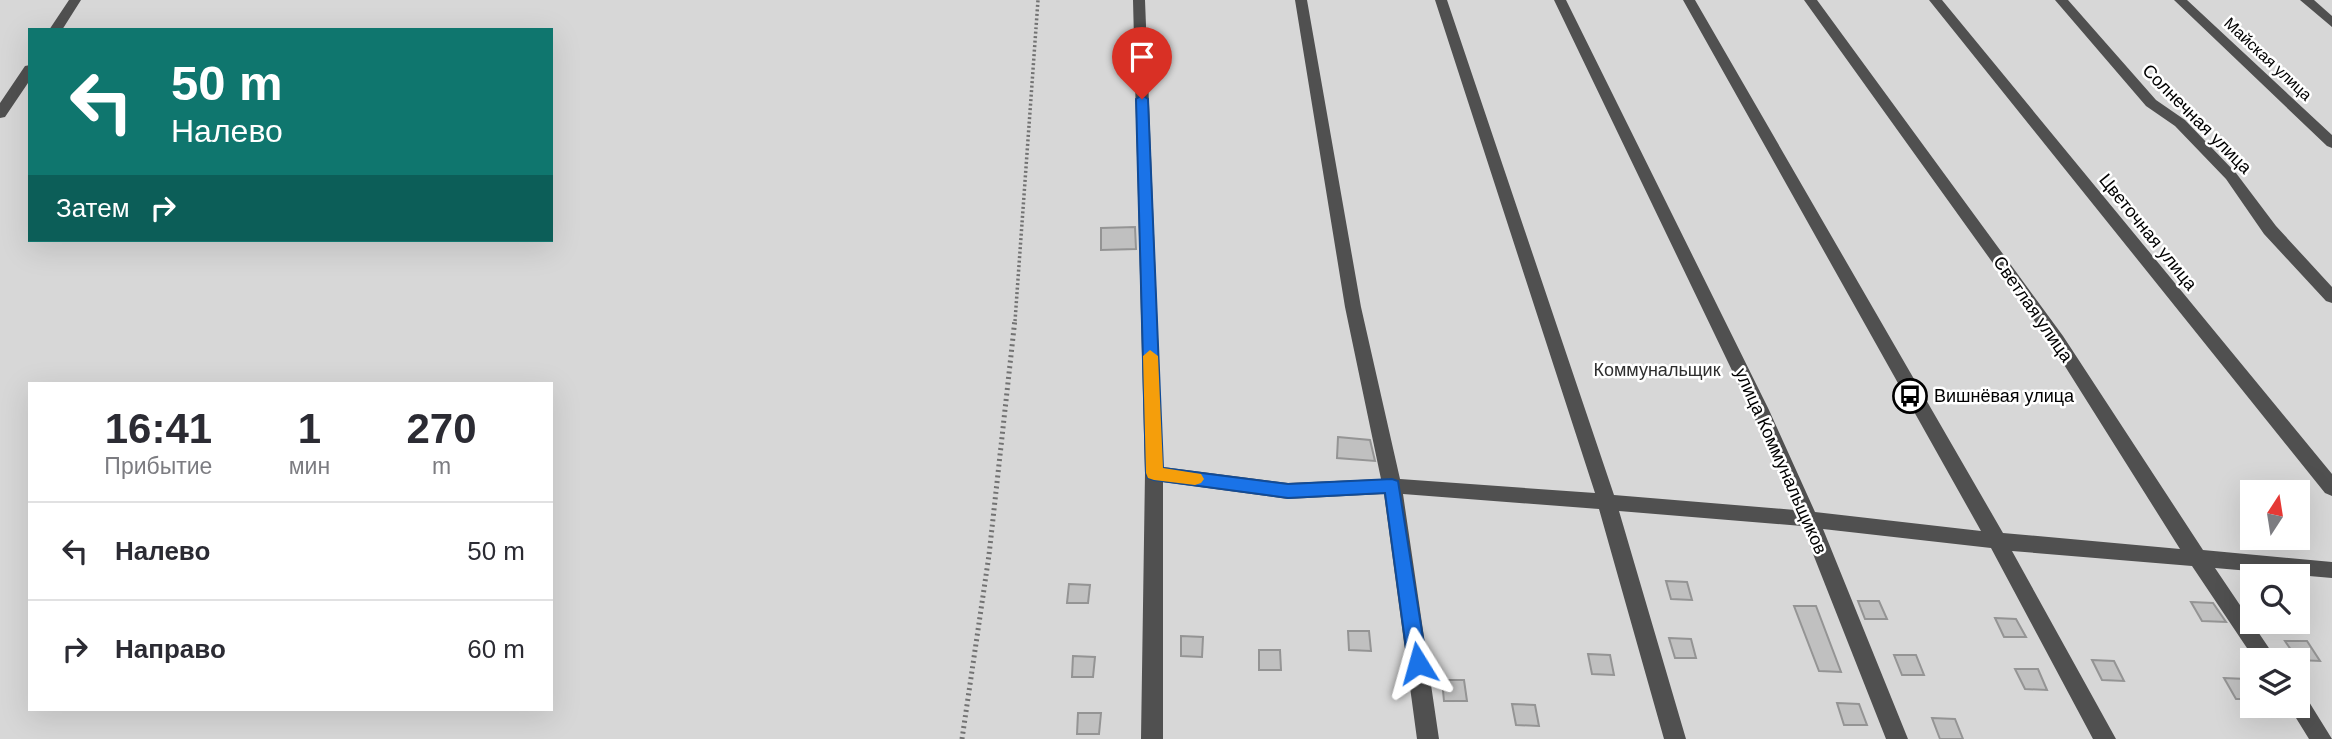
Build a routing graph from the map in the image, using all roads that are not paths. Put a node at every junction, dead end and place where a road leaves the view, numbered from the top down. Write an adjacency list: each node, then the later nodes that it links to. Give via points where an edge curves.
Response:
1 (75, 0): 13 (street)
2 (1139, 0): 18 (street)
3 (1301, 0): 19 (street, via 1353,307)
4 (1441, 0): 21 (street)
5 (1560, 0): 22 (street, улица Коммунальщиков)
6 (1689, 0): 23 (street)
7 (1810, 0): 24 (street, Светлая улица, via 2057,340)
8 (1935, 0): 20 (street, Цветочная улица)
9 (2061, 0): 17 (street, Солнечная улица, via 2151,103 2180,123 2231,176 2270,230)
10 (2180, 0): 16 (street, Майская улица)
11 (2305, 0): 12 (street)
12 (2332, 23)
13 (56, 28)
14 (28, 72): 15 (street)
15 (0, 114)
16 (2332, 143)
17 (2332, 297)
18 (1154, 473): 19 (street, via 1288,491); 28 (street)
19 (1392, 486): 21 (street); 29 (street)
20 (2332, 488)
21 (1607, 502): 22 (street); 30 (street)
22 (1809, 519): 23 (street); 31 (street, улица Коммунальщиков)
23 (1997, 541): 24 (street); 32 (street)
24 (2197, 558): 25 (street); 26 (street, Светлая улица)
25 (2332, 570)
26 (2259, 648)
27 (2308, 718): 33 (street)
28 (1152, 739)
29 (1428, 739)
30 (1675, 739)
31 (1897, 739)
32 (2105, 739)
33 (2322, 739)

